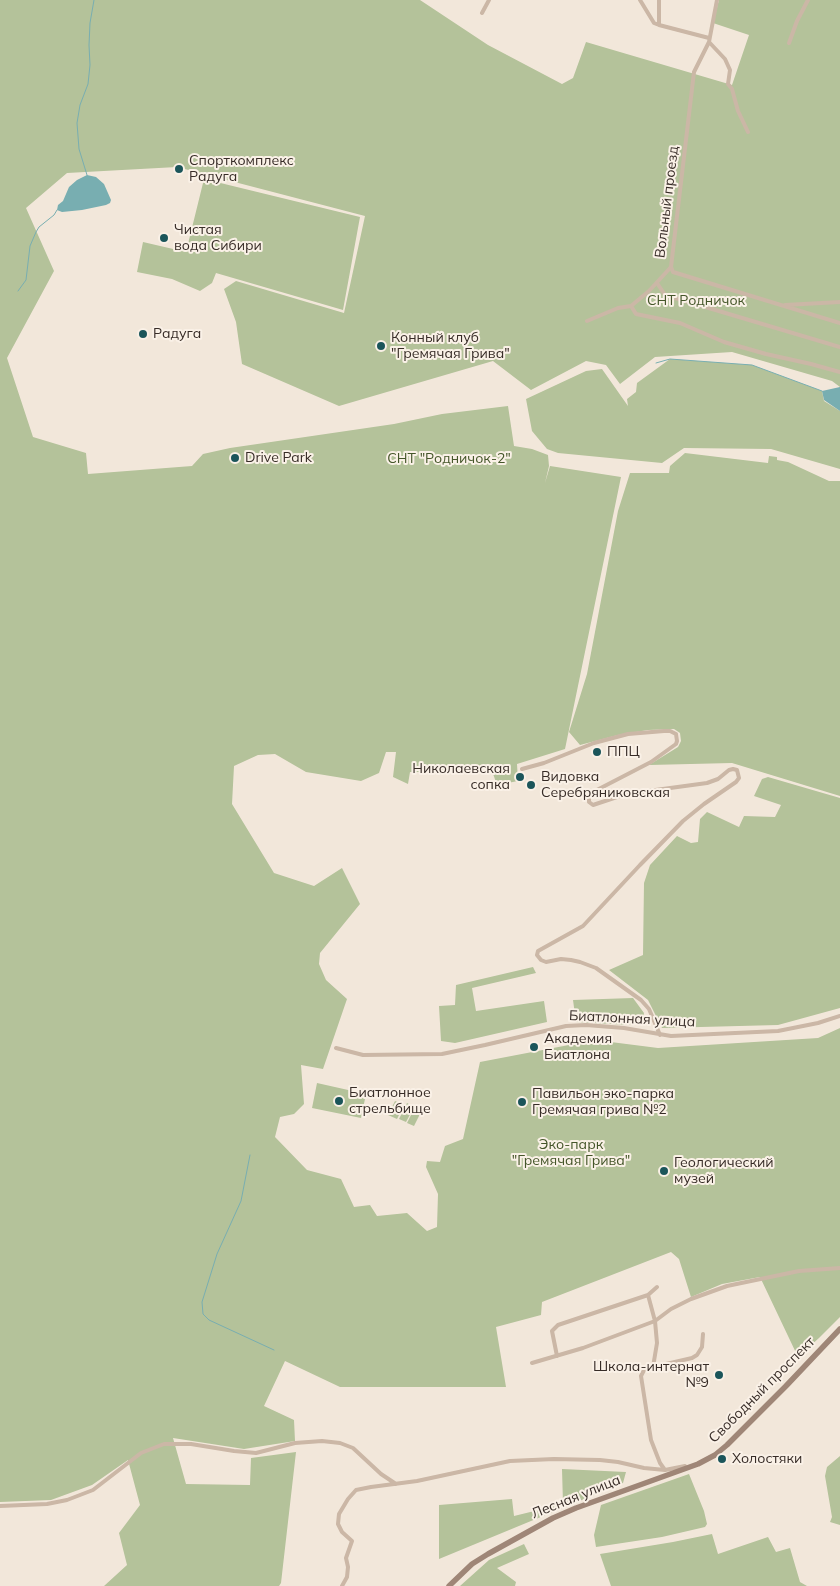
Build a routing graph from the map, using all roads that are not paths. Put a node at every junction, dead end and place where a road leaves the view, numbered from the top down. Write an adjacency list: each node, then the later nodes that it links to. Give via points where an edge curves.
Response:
1 (489, 0): 6 (street)
2 (640, 0): 7 (street)
3 (659, 0): 7 (street)
4 (716, 0): 8 (street, Вольный проезд)
5 (808, 0): 9 (street)
6 (482, 13)
7 (658, 26): 8 (street)
8 (709, 40): 10 (street, via 728,64 728,84); 11 (street, Вольный проезд, via 694,72)
9 (789, 43)
10 (748, 132)
11 (671, 267): 12 (street, Вольный проезд); 14 (street, via 673,272)
12 (657, 283): 15 (street, Вольный проезд); 18 (street, via 666,295)
13 (840, 302): 14 (street)
14 (781, 305): 17 (street)
15 (631, 306): 16 (street, Вольный проезд); 19 (street, via 636,314 680,323 724,342)
16 (587, 321)
17 (840, 324)
18 (840, 347)
19 (840, 372)
20 (522, 769): 22 (street, via 594,743 628,734 664,730 676,734 676,744 651,762 593,792 588,802 593,805 626,794 708,783 729,770 737,770 739,778 736,782 684,821 583,926 538,951 540,960 546,962 571,960 596,968 641,1000 649,1009)
21 (840, 1016): 22 (street, Биатлонная улица, via 778,1030)
22 (660, 1035): 23 (street, Биатлонная улица, via 586,1025 566,1026 442,1054 363,1055)
23 (336, 1048)
24 (840, 1268): 27 (street, via 799,1271 727,1286 671,1308)
25 (657, 1287): 26 (street)
26 (648, 1295): 27 (street); 30 (street, via 558,1325 552,1331)
27 (655, 1321): 30 (street); 32 (street, via 657,1343)
28 (840, 1328): 33 (main road, Свободный проспект, via 727,1445)
29 (703, 1334): 32 (street, via 702,1347 697,1355)
30 (557, 1356): 31 (street)
31 (532, 1363)
32 (653, 1367): 34 (street, via 644,1370 641,1376 651,1440)
33 (698, 1464): 34 (street); 38 (main road, Лесная улица, via 553,1518 472,1564)
34 (665, 1470): 35 (street, via 600,1460 528,1460)
35 (396, 1484): 36 (street, via 353,1448 340,1443 302,1442 256,1453 191,1444 164,1444 141,1453 93,1490 47,1504); 37 (street, via 356,1490 339,1514 338,1524 352,1541 346,1558 347,1577)
36 (0, 1506)
37 (342, 1586)
38 (449, 1586)

